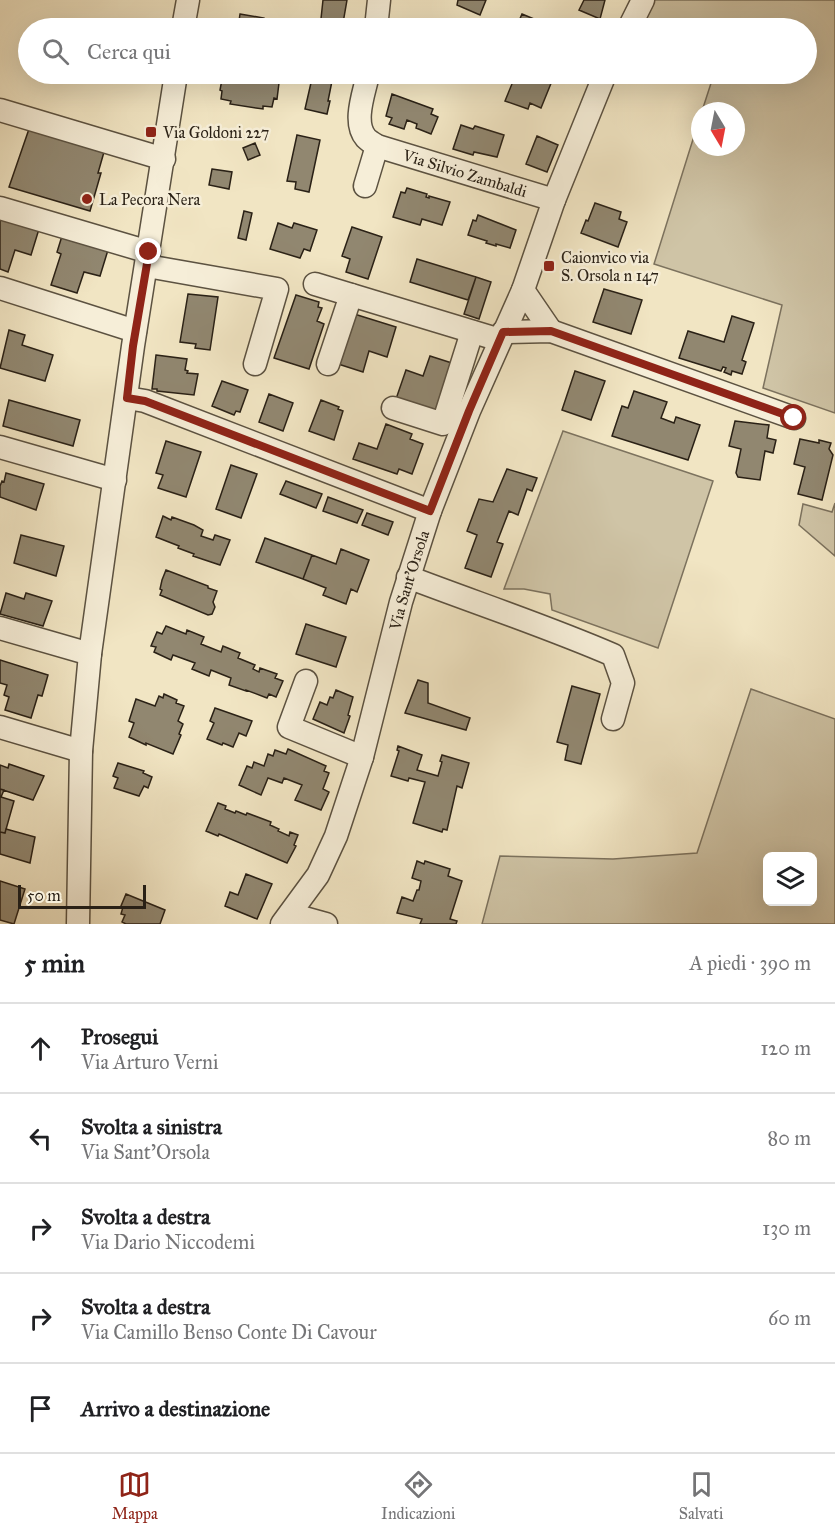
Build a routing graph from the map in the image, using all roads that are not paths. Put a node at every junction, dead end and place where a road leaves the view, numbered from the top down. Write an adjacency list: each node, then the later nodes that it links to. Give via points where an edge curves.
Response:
1 (188, 0): 4 (street)
2 (379, 0): 5 (street)
3 (643, 0): 6 (street)
4 (185, 18)
5 (377, 18)
6 (633, 18)
7 (175, 84): 12 (street)
8 (366, 84): 11 (street, via 360,126 365,138)
9 (601, 84): 14 (street, Via Sant'Orsola)
10 (0, 110): 12 (street)
11 (377, 146): 13 (street); 14 (street, Via Silvio Zambaldi)
12 (164, 159): 16 (street)
13 (365, 186)
14 (554, 200): 19 (street, Via Sant'Orsola)
15 (0, 208): 16 (street)
16 (148, 259): 25 (street); 26 (street, via 277,289)
17 (315, 284): 20 (street)
18 (0, 288): 25 (street)
19 (523, 290): 22 (street); 24 (street, Via Sant'Orsola)
20 (351, 295): 23 (street); 27 (street)
21 (0, 301): 25 (street)
22 (551, 331): 24 (street); 30 (street)
23 (472, 332): 24 (street); 29 (street, via 443,423)
24 (501, 336): 33 (street, Via Sant'Orsola)
25 (134, 339): 28 (street)
26 (255, 364)
27 (328, 364)
28 (127, 398): 32 (street); 33 (street, via 145,401)
29 (393, 408)
30 (794, 418)
31 (0, 447): 32 (street)
32 (115, 480): 36 (street)
33 (430, 511): 34 (street, Via Sant'Orsola)
34 (408, 577): 38 (street, via 556,630 613,655 623,683); 41 (street, Via Sant'Orsola)
35 (0, 628): 36 (street)
36 (90, 654): 40 (street)
37 (306, 681): 41 (street, via 289,727)
38 (613, 719)
39 (0, 727): 40 (street)
40 (81, 751): 43 (street)
41 (362, 758): 42 (street, Via Sant'Orsola, via 336,836 318,875)
42 (286, 919): 44 (street, Via Sant'Orsola)
43 (78, 924)
44 (326, 924)

